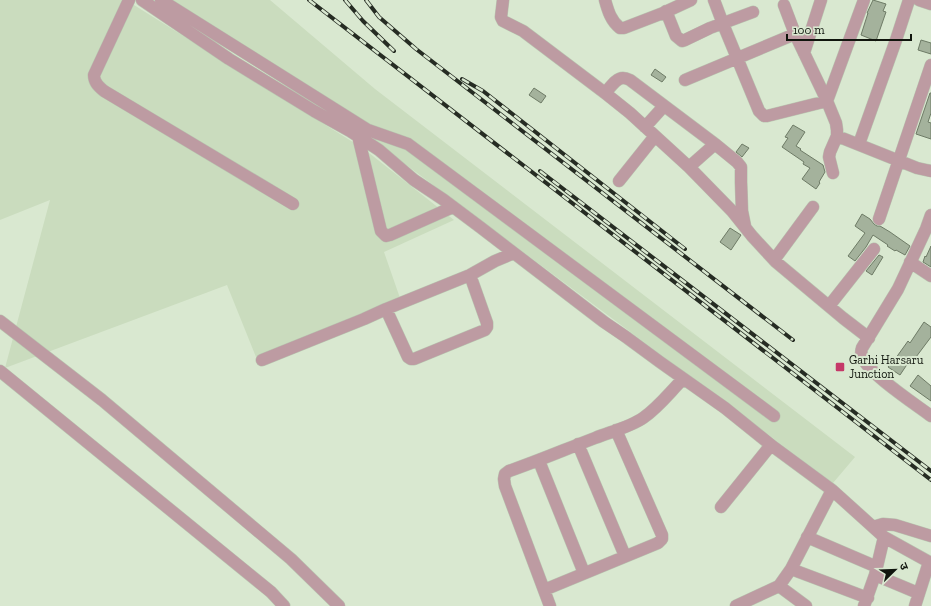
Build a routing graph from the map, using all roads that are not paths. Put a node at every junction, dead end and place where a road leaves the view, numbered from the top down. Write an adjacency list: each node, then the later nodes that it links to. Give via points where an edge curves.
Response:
1 (129, 0): 36 (street, via 94,75 99,87)
2 (142, 0): 26 (street, via 229,59)
3 (161, 0): 55 (street, via 368,130 408,144)
4 (503, 0): 22 (street, via 503,21 524,31)
5 (604, 0): 14 (street, via 610,16 620,28)
6 (691, 0): 14 (street)
7 (714, 0): 16 (street)
8 (821, 0): 18 (street)
9 (864, 0): 23 (street)
10 (910, 0): 30 (street)
11 (919, 0): 13 (street)
12 (784, 4): 17 (street)
13 (931, 4)
14 (666, 11): 16 (street, via 676,36 682,41)
15 (753, 12): 16 (street)
16 (723, 24): 19 (street)
17 (795, 34): 18 (street); 19 (street)
18 (804, 53): 23 (street)
19 (737, 58): 21 (street); 23 (street, via 759,111 764,116)
20 (931, 66): 31 (street)
21 (685, 80)
22 (605, 93): 24 (street, via 619,79 625,78); 25 (street)
23 (827, 101): 28 (street, via 836,123)
24 (664, 106): 25 (street); 29 (street)
25 (645, 127): 27 (street)
26 (358, 136): 37 (street); 37 (street, via 381,231 386,236)
27 (655, 136): 32 (street); 35 (street)
28 (837, 136): 30 (street); 34 (street, via 829,157)
29 (715, 144): 32 (street); 41 (street, via 741,167 742,211)
30 (859, 144): 31 (street)
31 (899, 161): 33 (street); 40 (street)
32 (689, 167): 41 (street)
33 (931, 170)
34 (833, 173)
35 (619, 181)
36 (293, 204)
37 (453, 207): 43 (street)
38 (813, 207): 44 (street)
39 (931, 215): 45 (street)
40 (879, 219)
41 (746, 229): 44 (street)
42 (874, 249): 48 (street)
43 (514, 252): 46 (street); 54 (street)
44 (774, 260): 48 (street)
45 (910, 262): 47 (street); 51 (street, via 898,289)
46 (470, 275): 49 (street); 49 (street, via 488,323 487,327 421,356 411,359 408,357)
47 (931, 276)
48 (829, 306): 51 (street)
49 (386, 309): 52 (street)
50 (0, 321): 77 (street, via 102,400 291,559)
51 (869, 338): 56 (street, via 861,353 867,365 881,379)
52 (262, 360)
53 (0, 371): 76 (street, via 271,592)
54 (683, 379): 57 (street, via 642,419); 59 (street)
55 (774, 416)
56 (931, 416)
57 (616, 430): 58 (street); 67 (street, via 662,535 658,543)
58 (578, 444): 60 (street); 67 (street)
59 (771, 445): 61 (street); 62 (street)
60 (539, 461): 71 (street); 73 (street, via 509,471 504,479)
61 (832, 490): 63 (street); 65 (street)
62 (721, 507)
63 (874, 527): 64 (street, via 883,524 895,525); 66 (street)
64 (931, 536)
65 (807, 537): 69 (street); 70 (street)
66 (884, 537): 68 (street); 70 (street)
67 (625, 556): 71 (street)
68 (930, 563): 74 (street)
69 (791, 568): 72 (street); 75 (street)
70 (876, 571): 74 (street); 75 (street)
71 (584, 573): 73 (street)
72 (779, 586): 79 (street); 80 (street)
73 (544, 590): 78 (street)
74 (918, 593): 81 (street)
75 (866, 602)
76 (284, 606)
77 (339, 606)
78 (550, 606)
79 (736, 606)
80 (806, 606)
81 (915, 606)

